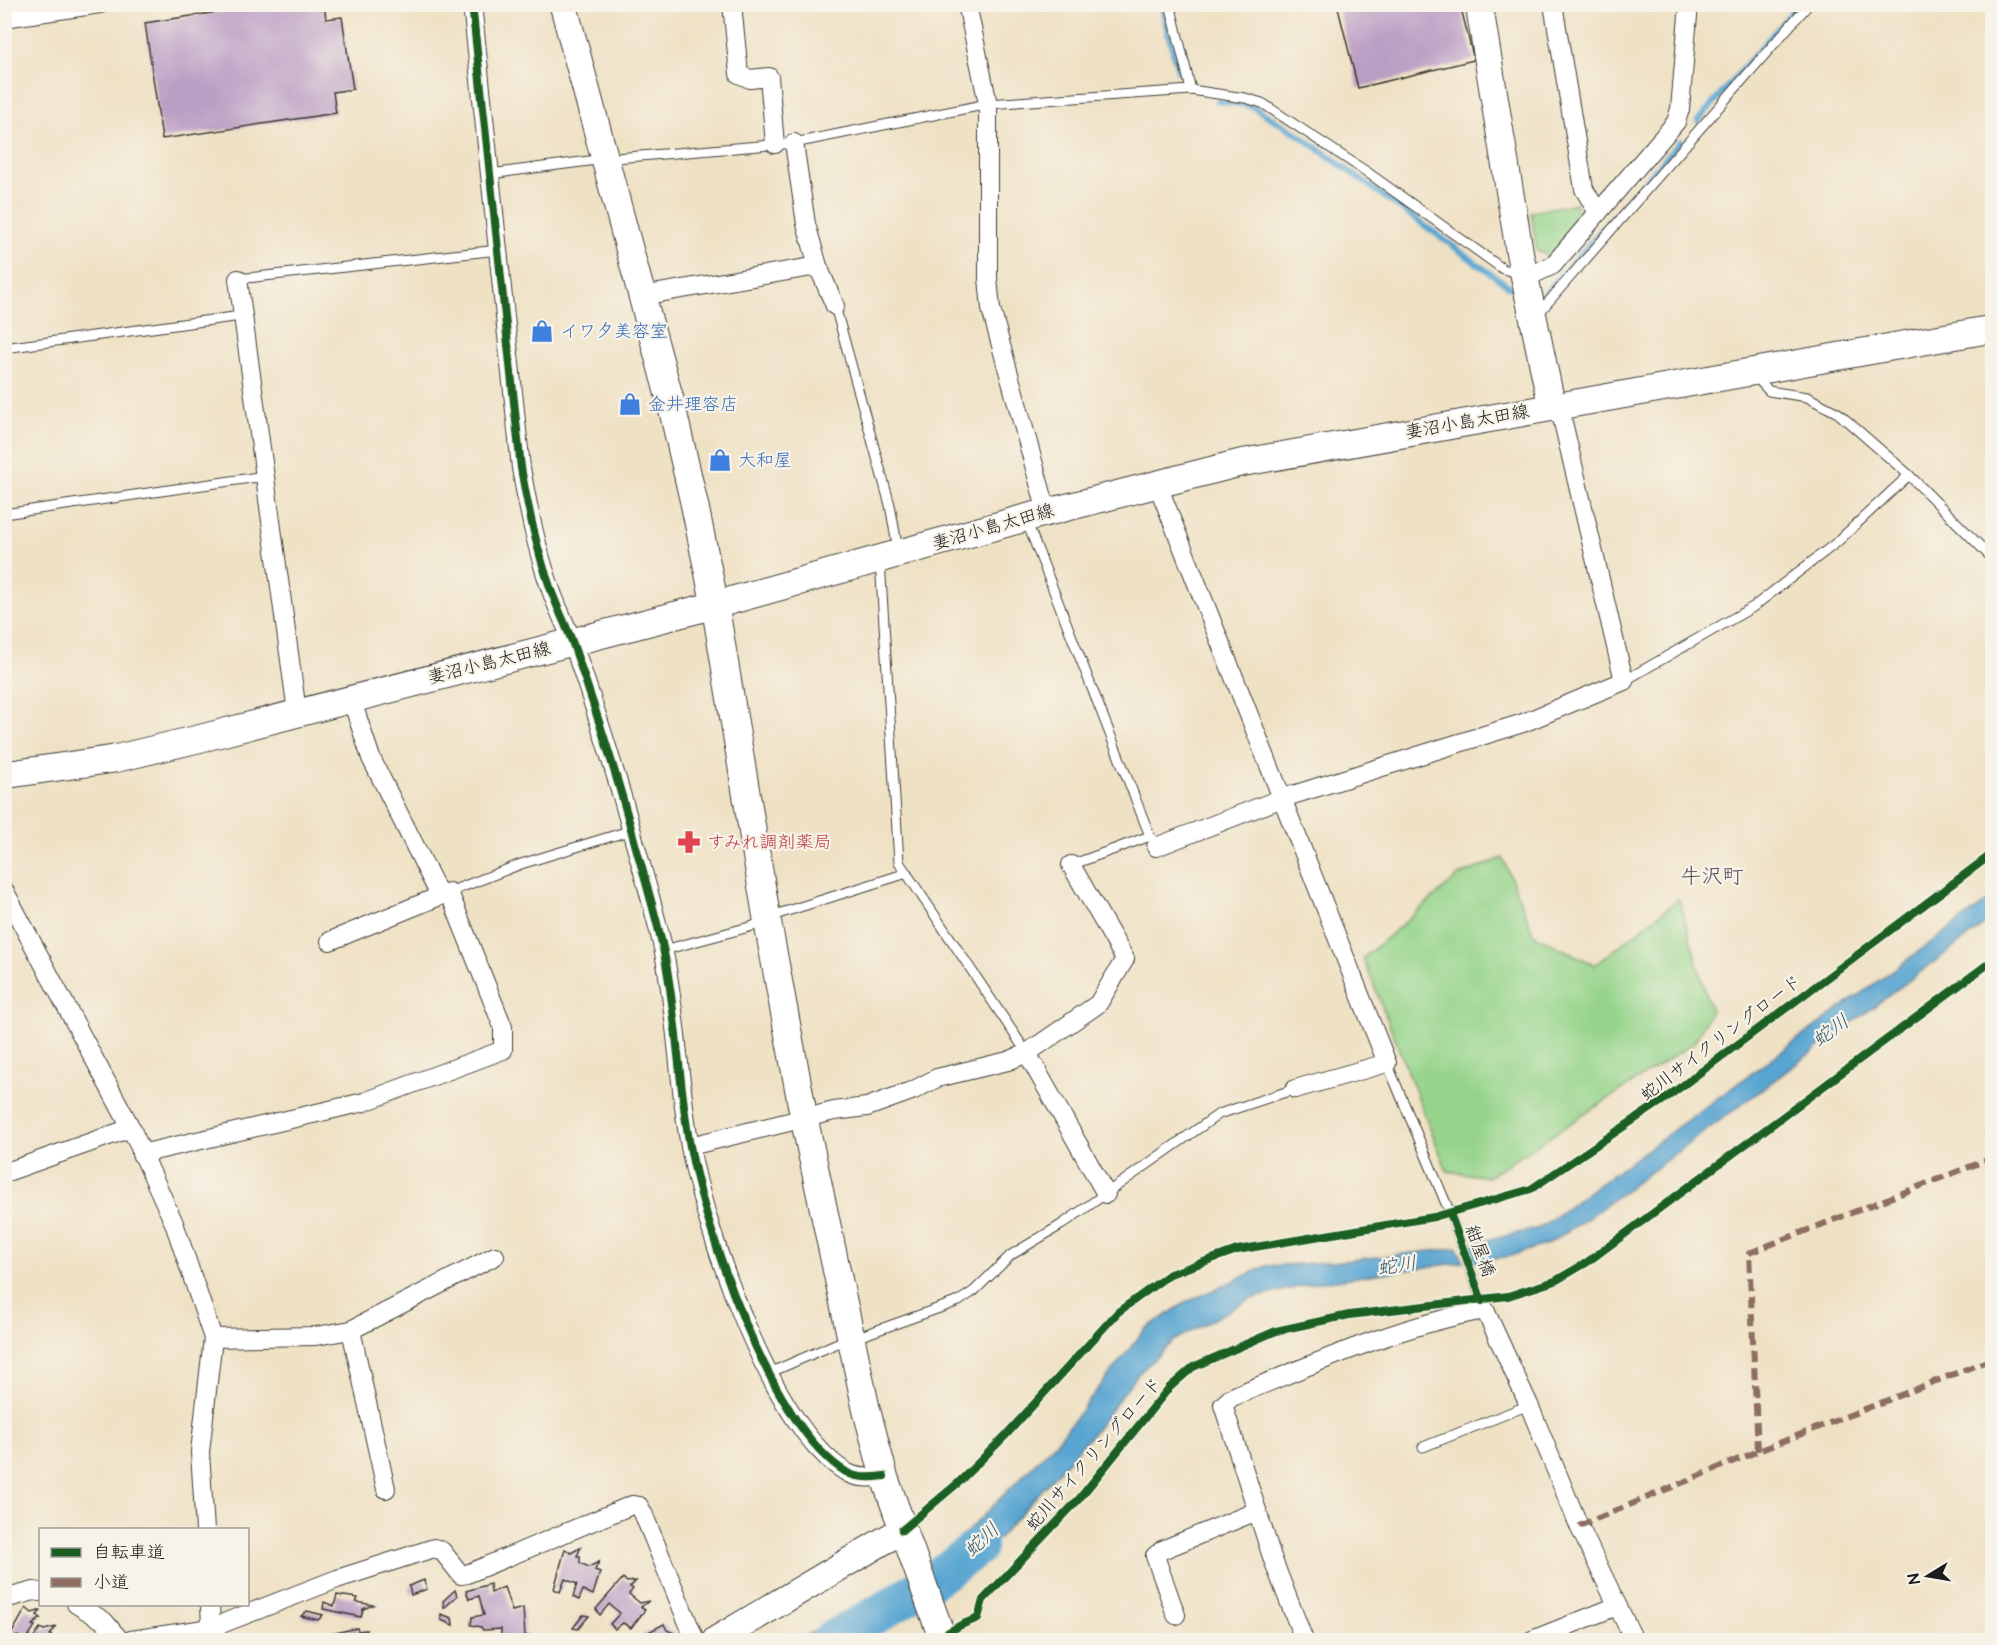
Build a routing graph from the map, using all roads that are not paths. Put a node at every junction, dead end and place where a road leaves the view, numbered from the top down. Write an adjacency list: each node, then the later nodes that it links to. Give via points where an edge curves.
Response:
1 (100, 4): 11 (street)
2 (472, 4): 17 (street)
3 (563, 4): 16 (main road)
4 (732, 4): 15 (street, via 739,74 750,79 769,77)
5 (968, 4): 13 (street)
6 (1170, 4): 12 (lane)
7 (1479, 4): 21 (main road)
8 (1553, 4): 18 (street, via 1584,189)
9 (1689, 4): 18 (street, via 1676,122)
10 (1809, 4): 25 (lane, via 1543,308)
11 (4, 18)
12 (1191, 90): 13 (lane); 21 (lane, via 1262,103 1503,269)
13 (988, 104): 14 (lane); 35 (street, via 991,309)
14 (794, 143): 15 (lane); 20 (street, via 806,224)
15 (776, 144): 16 (lane)
16 (604, 159): 17 (lane); 23 (main road)
17 (490, 174): 19 (street)
18 (1598, 213): 21 (street, via 1553,265)
19 (498, 250): 22 (lane); 39 (street, via 529,513 549,587)
20 (818, 266): 23 (street); 24 (street)
21 (1524, 275): 25 (main road)
22 (238, 279): 26 (street)
23 (641, 296): 38 (main road, via 671,403)
24 (835, 306): 36 (lane, via 890,505)
25 (1531, 312): 30 (main road)
26 (241, 316): 28 (lane); 32 (street)
27 (1992, 329): 29 (main road, 妻沼小島太田線)
28 (4, 348)
29 (1750, 370): 30 (main road, 妻沼小島太田線); 31 (lane, via 1768,391 1807,397 1838,413)
30 (1551, 407): 33 (main road, 妻沼小島太田線, via 1240,463); 40 (street, via 1562,418)
31 (1909, 475): 37 (lane); 40 (lane, via 1836,543 1753,607)
32 (265, 476): 34 (lane); 42 (street)
33 (1157, 483): 35 (main road, 妻沼小島太田線); 44 (street)
34 (4, 514)
35 (1036, 514): 36 (main road, 妻沼小島太田線); 46 (lane)
36 (889, 556): 38 (main road, 妻沼小島太田線); 48 (lane, via 899,862)
37 (1992, 558)
38 (715, 605): 39 (main road, 妻沼小島太田線); 51 (main road)
39 (572, 642): 41 (main road, 妻沼小島太田線); 45 (street)
40 (1624, 681): 44 (street, via 1523,723)
41 (351, 698): 42 (main road, 妻沼小島太田線); 50 (street, via 371,758)
42 (297, 712): 43 (main road, 妻沼小島太田線, via 114,759)
43 (4, 775)
44 (1280, 799): 46 (street); 55 (street)
45 (632, 830): 50 (lane, via 521,864); 53 (street)
46 (1153, 841): 47 (lane)
47 (1071, 865): 54 (street, via 1125,959 1098,1004)
48 (907, 873): 51 (lane); 54 (lane)
49 (4, 890): 58 (street)
50 (444, 894): 52 (street); 60 (street, via 503,1027 503,1050 364,1102)
51 (767, 919): 53 (lane); 57 (main road)
52 (330, 940)
53 (663, 950): 59 (street)
54 (1027, 1053): 57 (street, via 976,1071 937,1078 886,1102); 62 (street)
55 (1387, 1063): 56 (street); 64 (lane, 紺屋橋, via 1453,1221)
56 (1295, 1089): 62 (lane, via 1219,1114)
57 (804, 1118): 59 (street); 67 (main road)
58 (131, 1128): 60 (street); 61 (street)
59 (690, 1146): 68 (street, via 702,1204 724,1273)
60 (141, 1154): 66 (street, via 174,1223)
61 (4, 1173)
62 (1106, 1194): 67 (lane, via 1011,1255 959,1301)
63 (495, 1256): 65 (street)
64 (1485, 1310): 69 (street); 73 (street, via 1419,1325 1226,1401 1223,1411)
65 (351, 1330): 66 (street, via 316,1336); 72 (street)
66 (213, 1338): 74 (street, via 200,1452)
67 (849, 1338): 68 (lane); 71 (main road)
68 (769, 1372): 71 (street, via 799,1423 833,1461 847,1473 860,1477)
69 (1528, 1405): 70 (lane); 80 (street)
70 (1423, 1447)
71 (884, 1476): 75 (main road)
72 (386, 1489)
73 (1257, 1511): 81 (street, via 1155,1556); 88 (street)
74 (205, 1528)
75 (905, 1540): 83 (main road); 87 (main road)
76 (39, 1592): 77 (street)
77 (4, 1599)
78 (78, 1606): 84 (street, via 104,1621)
79 (210, 1606): 82 (street)
80 (1617, 1606): 89 (street); 90 (street)
81 (1176, 1615)
82 (211, 1628): 85 (street); 86 (street, via 337,1579 434,1548 442,1551 461,1575 467,1574 632,1505 639,1506 643,1513)
83 (941, 1633)
84 (120, 1641)
85 (131, 1641)
86 (695, 1641)
87 (716, 1641)
88 (1304, 1641)
89 (1532, 1641)
90 (1634, 1641)

